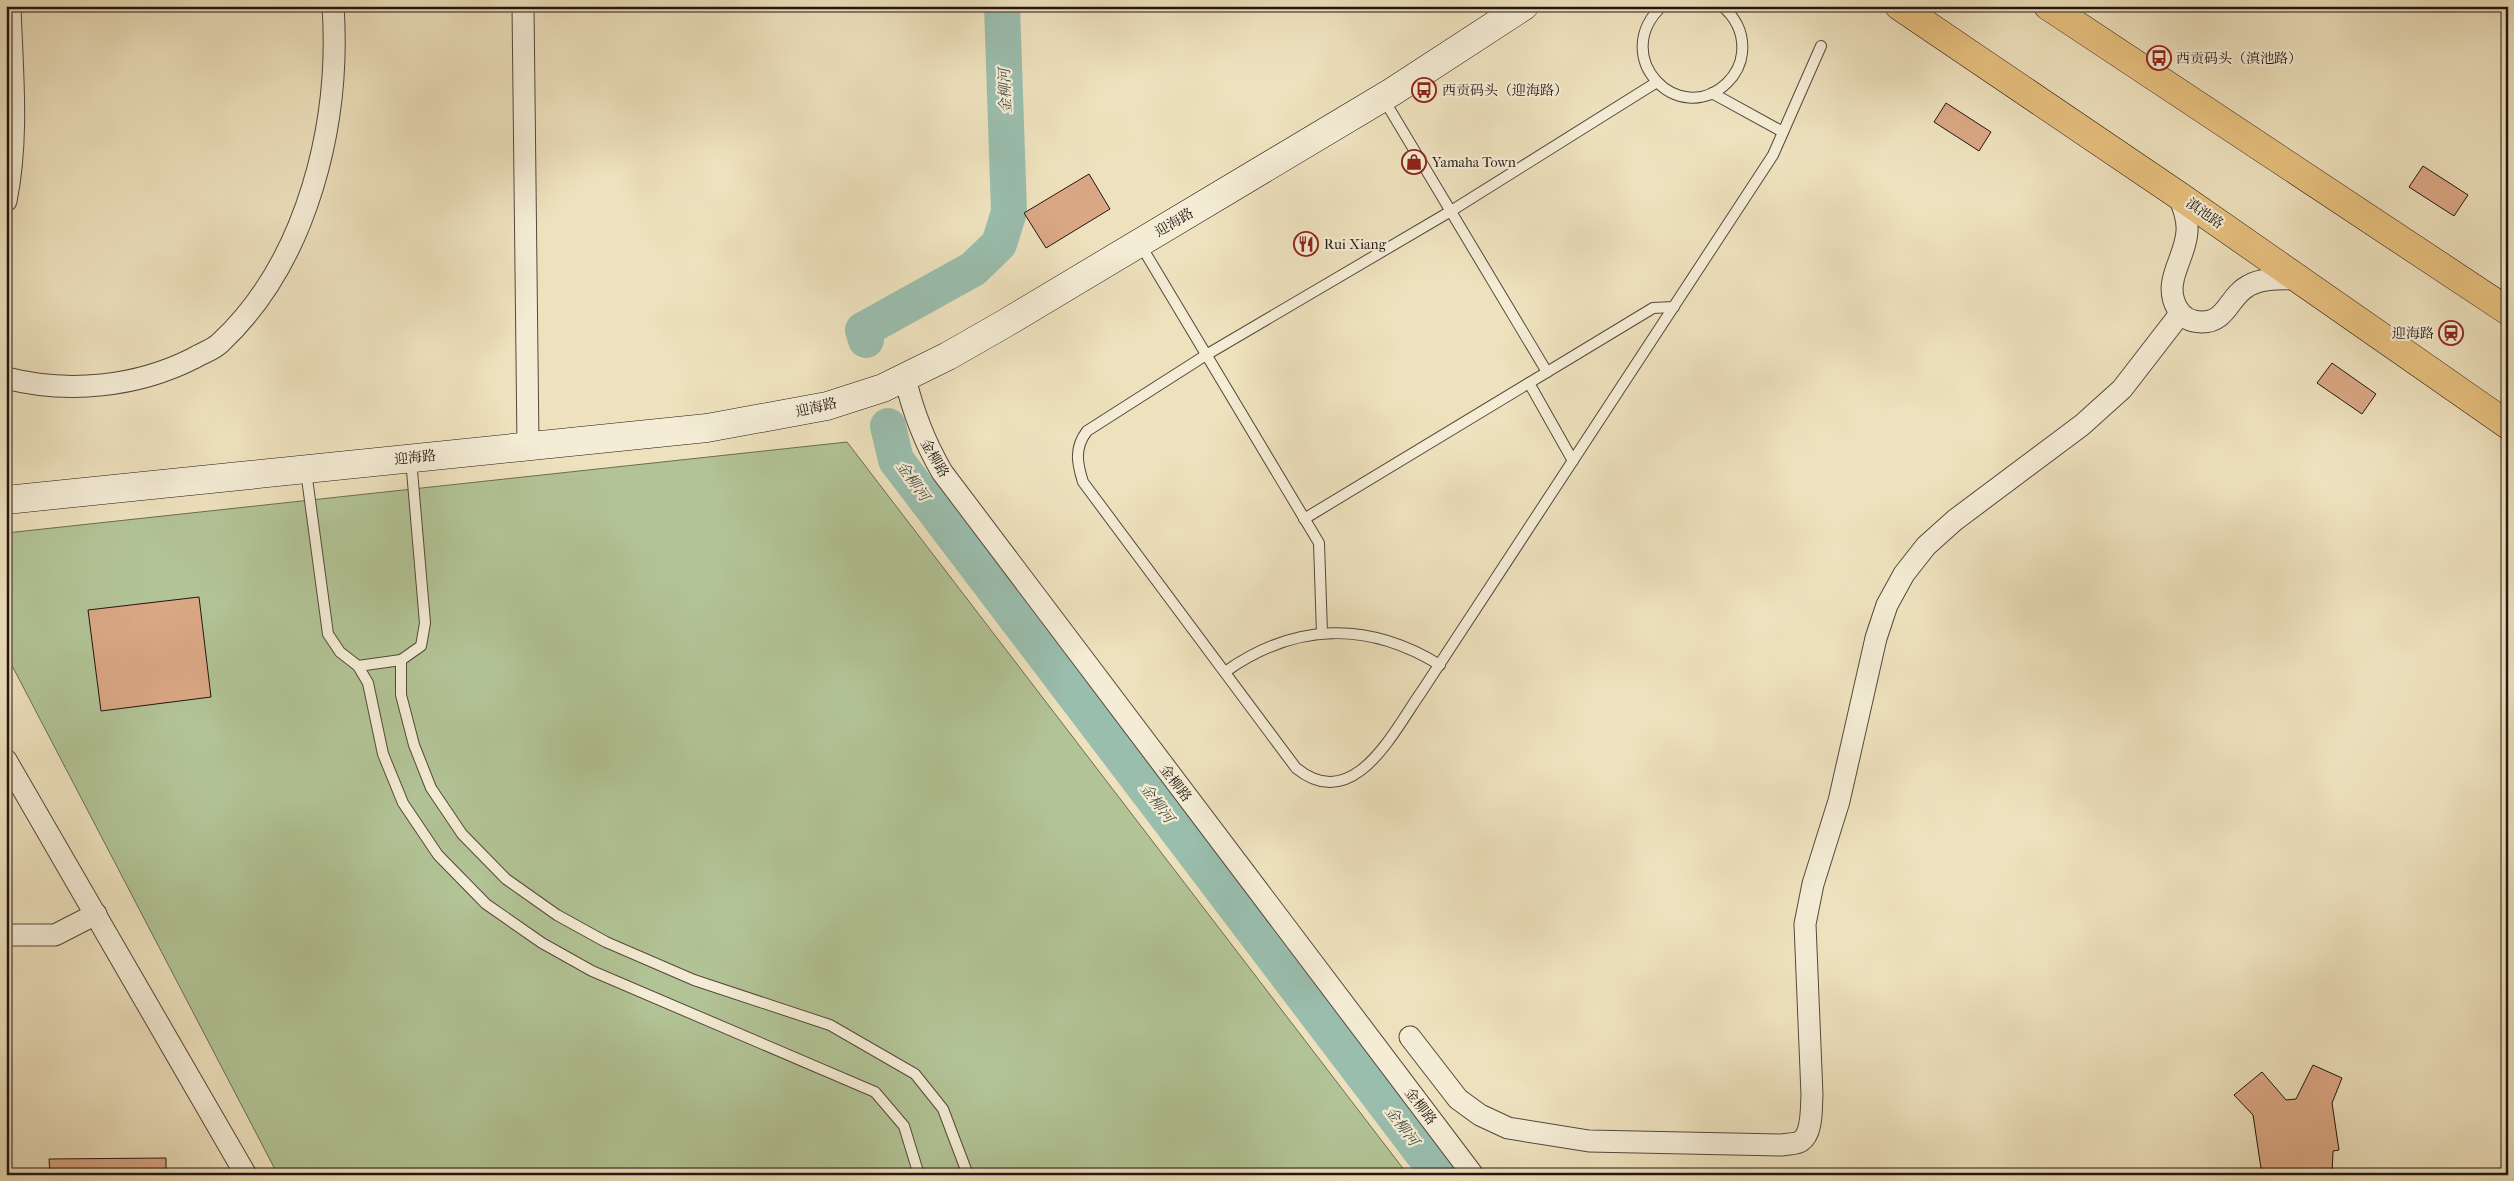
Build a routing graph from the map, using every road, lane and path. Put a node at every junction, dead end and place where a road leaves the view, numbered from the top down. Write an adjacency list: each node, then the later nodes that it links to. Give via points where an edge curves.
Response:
1 (10, 6): 15 (street, via 14,112)
2 (333, 6): 24 (street, via 336,39 331,110 316,179 284,260 251,310 219,345 180,365 130,382 32,385)
3 (523, 6): 28 (street)
4 (1524, 6): 12 (street, 迎海路)
5 (1662, 6): 10 (lane, via 1647,25 1642,48 1648,71)
6 (1722, 6): 11 (lane, via 1741,33 1742,57 1731,78)
7 (1899, 6): 14 (main road, 滇池路)
8 (2048, 6): 20 (main road)
9 (1821, 46): 13 (lane)
10 (1657, 82): 11 (lane, via 1682,96); 16 (lane)
11 (1712, 93): 13 (lane)
12 (1383, 97): 16 (lane); 17 (street, 迎海路)
13 (1783, 132): 19 (lane, via 1773,155)
14 (2178, 195): 18 (main road, 滇池路); 21 (street, via 2188,230 2172,284 2173,301)
15 (6, 201)
16 (1451, 211): 22 (lane); 23 (lane)
17 (1139, 243): 22 (lane); 25 (street, 迎海路)
18 (2300, 279): 21 (street, via 2271,280 2247,286 2225,312 2212,320 2193,321); 27 (main road, 滇池路)
19 (1674, 307): 23 (lane, via 1652,308); 30 (lane)
20 (2508, 310)
21 (2180, 314): 42 (street, via 2122,389 2082,425 1954,520 1926,546 1904,574 1887,605 1805,924 1812,1095 1810,1123 1801,1141 1782,1146 1589,1141 1508,1128 1480,1115 1458,1099)
22 (1206, 355): 33 (lane); 38 (lane, via 1087,431 1079,445 1078,465 1083,482)
23 (1547, 372): 26 (lane)
24 (6, 378)
25 (905, 378): 28 (street, 迎海路, via 827,406 707,428); 48 (street, 金柳路, via 913,413 942,472)
26 (1529, 383): 30 (lane); 33 (lane)
27 (2508, 424)
28 (528, 445): 29 (street, 迎海路)
29 (410, 457): 31 (street, 迎海路); 35 (lane, via 425,623 421,646)
30 (1573, 462): 36 (lane)
31 (306, 468): 32 (street, 迎海路); 37 (lane, via 328,634 340,652)
32 (6, 500)
33 (1304, 519): 34 (lane, via 1319,543)
34 (1322, 633): 36 (lane, via 1383,639 1416,651); 38 (lane, via 1274,644)
35 (401, 660): 37 (lane); 43 (lane, via 401,695 414,745 431,788 462,834 506,879 606,942 694,980 830,1025 915,1074 943,1109)
36 (1440, 665): 38 (lane, via 1364,769 1348,780 1328,783 1309,778 1296,768)
37 (358, 666): 45 (lane, via 368,683 384,754 403,803 438,855 486,904 592,971 875,1092 904,1126)
38 (1225, 672)
39 (6, 760): 40 (street)
40 (96, 914): 41 (street, via 55,935); 44 (street)
41 (6, 935)
42 (1410, 1037)
43 (965, 1164): 46 (lane); 47 (lane)
44 (246, 1175)
45 (919, 1175)
46 (958, 1175)
47 (968, 1175)
48 (1473, 1175)

